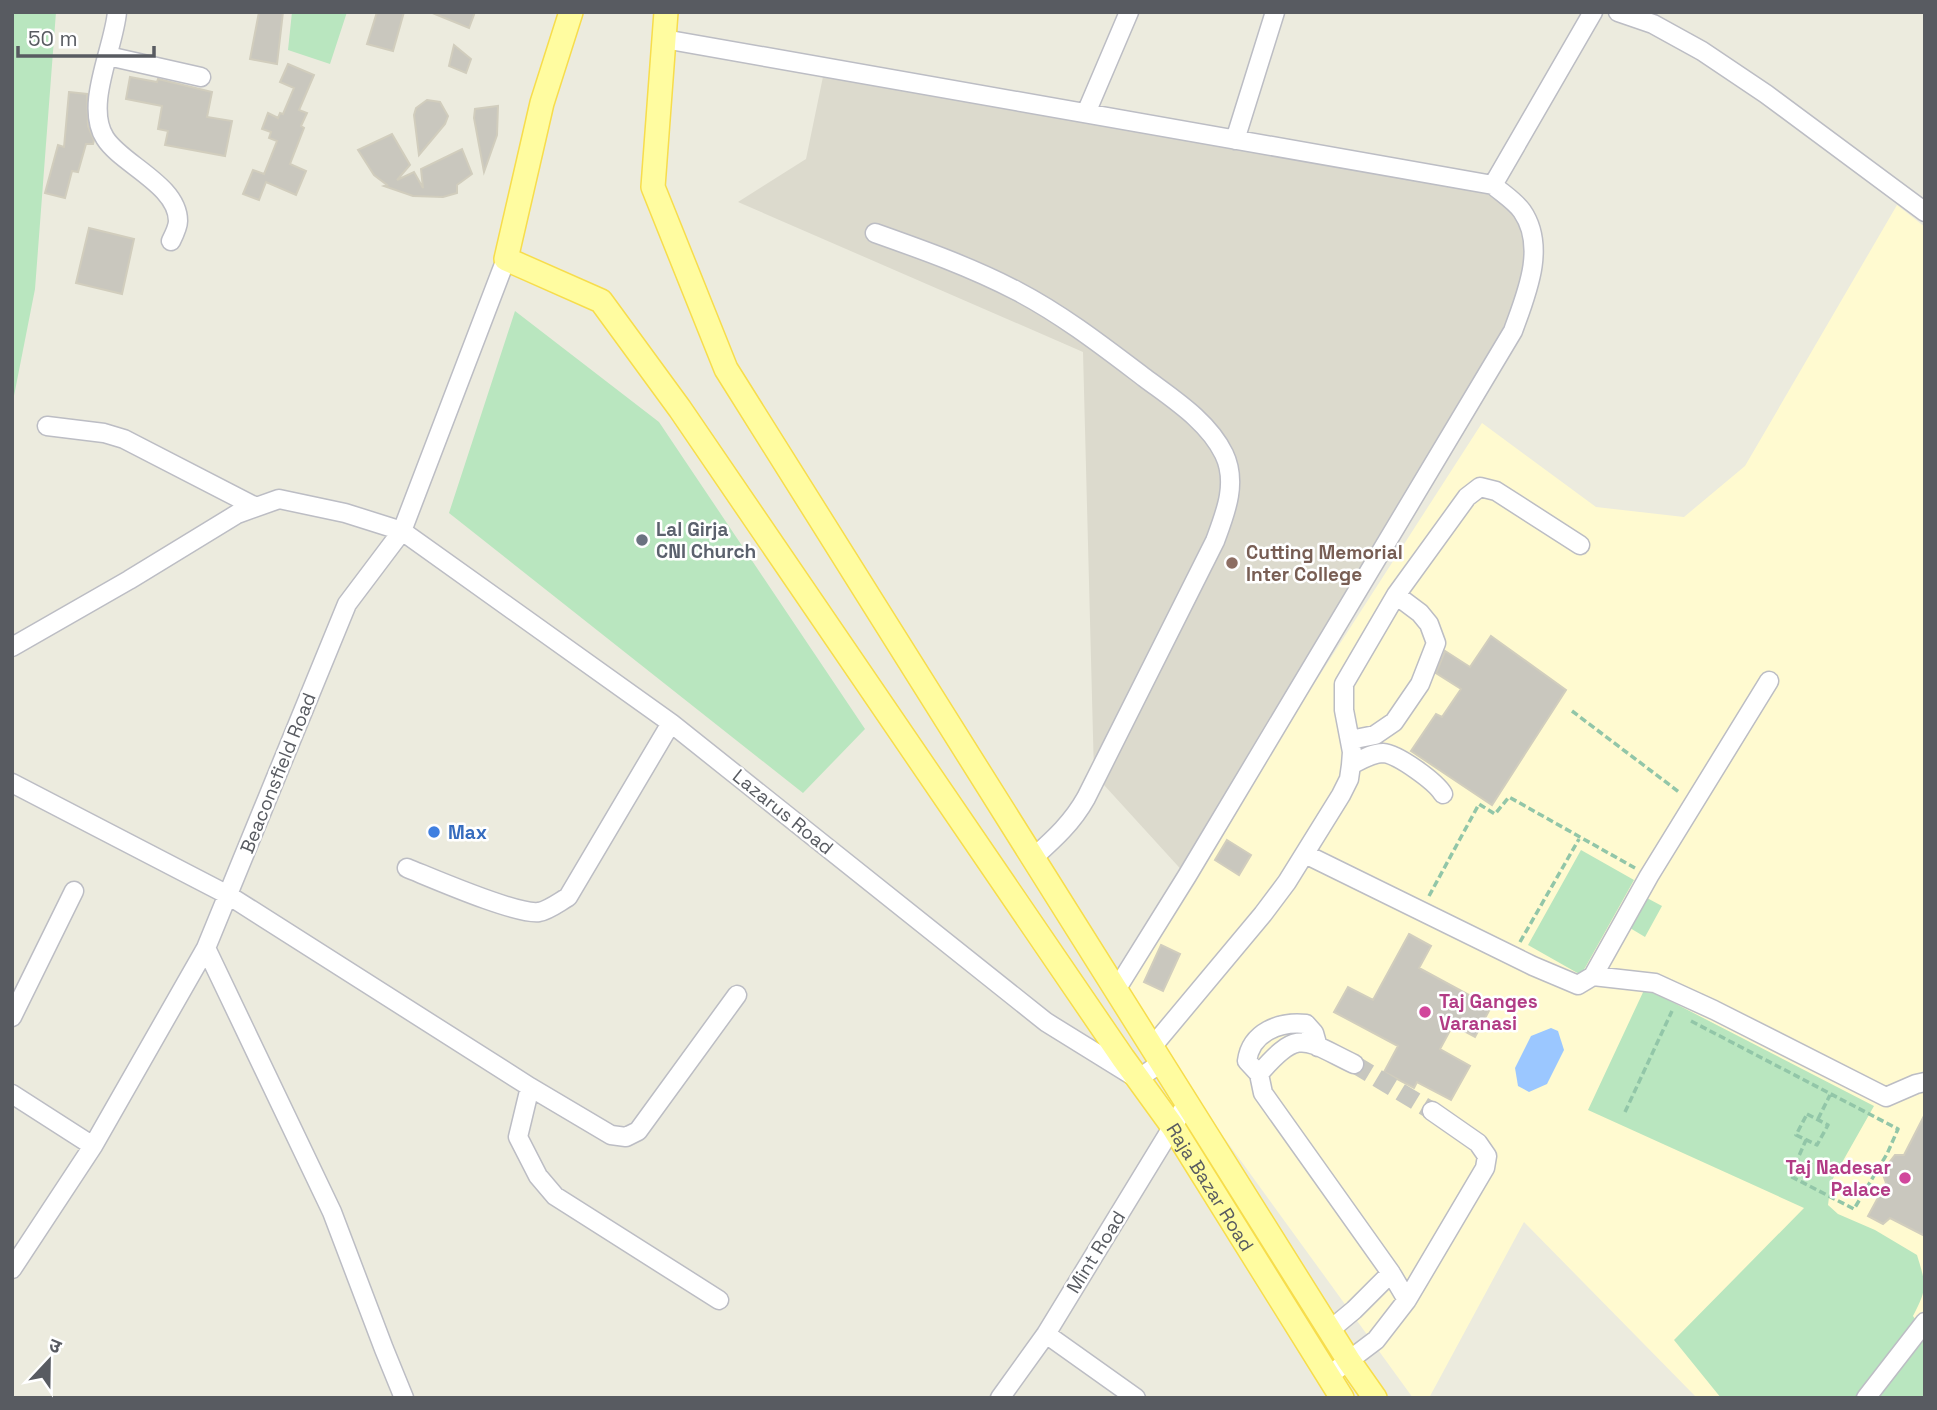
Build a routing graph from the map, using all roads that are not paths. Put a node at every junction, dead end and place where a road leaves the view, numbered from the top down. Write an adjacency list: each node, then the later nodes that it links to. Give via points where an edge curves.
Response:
1 (117, 12): 9 (street)
2 (571, 12): 17 (main road, via 542,103)
3 (666, 12): 8 (main road, Raja Bazar Road)
4 (1129, 12): 11 (street)
5 (1275, 12): 12 (street)
6 (1593, 12): 13 (street)
7 (1618, 12): 14 (street, via 1653,24 1702,51)
8 (664, 39): 11 (street); 31 (main road, Raja Bazar Road, via 653,187 726,369)
9 (108, 56): 10 (street); 16 (street, via 99,89 98,117 104,138 167,194 178,223)
10 (201, 77)
11 (1086, 113): 12 (street)
12 (1236, 140): 13 (street)
13 (1493, 185): 37 (street, via 1522,211 1534,242 1530,282 1513,331)
14 (1925, 212)
15 (875, 233): 31 (street, via 961,264 1019,292 1073,326 1186,408 1226,456 1231,481 1215,541 1075,817)
16 (171, 241)
17 (506, 259): 20 (street, Beaconsfield Road); 44 (main road, Raja Bazar Road, via 601,301)
18 (47, 426): 19 (street, via 124,439)
19 (256, 507): 20 (street, Lazarus Road, via 279,499); 23 (street, Lazarus Road, via 237,513)
20 (401, 531): 25 (street, Lazarus Road); 34 (street, Beaconsfield Road, via 347,604)
21 (1580, 545): 22 (street, via 1496,491 1480,487 1466,497)
22 (1396, 595): 26 (street, via 1344,684); 26 (street, via 1420,613 1436,643 1420,684 1394,722 1375,735)
23 (12, 647)
24 (1769, 681): 36 (street)
25 (671, 723): 32 (street, via 568,897 550,908 537,912 500,904); 44 (street, Lazarus Road, via 1046,1022)
26 (1350, 740): 27 (street)
27 (1352, 765): 29 (street, via 1385,753 1438,786); 30 (street, via 1341,795)
28 (12, 783): 34 (street)
29 (1443, 794)
30 (1305, 854): 36 (street, via 1578,985); 41 (street)
31 (1033, 859): 37 (main road, Raja Bazar Road)
32 (407, 868)
33 (74, 891): 39 (street)
34 (228, 895): 35 (street, Beaconsfield Road); 46 (street)
35 (206, 947): 51 (street, Beaconsfield Road); 61 (street, via 332,1212)
36 (1593, 976): 45 (street, via 1655,983 1886,1097)
37 (1116, 990): 41 (main road, Raja Bazar Road)
38 (737, 995): 46 (street, via 638,1130 626,1138 611,1135)
39 (12, 1017)
40 (1318, 1047): 42 (street); 43 (street, via 1307,1041 1290,1044); 43 (street, via 1306,1024 1289,1022 1268,1030 1248,1052 1247,1061)
41 (1157, 1054): 44 (street); 48 (main road, Raja Bazar Road)
42 (1354, 1064)
43 (1259, 1074): 53 (street, via 1263,1093)
44 (1138, 1079): 50 (main road, Raja Bazar Road)
45 (1925, 1082)
46 (530, 1087): 54 (street, via 518,1137 538,1176 555,1196)
47 (12, 1094): 51 (street)
48 (1188, 1103): 50 (street, Mint Road); 57 (main road, Raja Bazar Road)
49 (1432, 1111): 55 (street, via 1478,1143 1487,1156 1485,1168)
50 (1173, 1127): 58 (street, Mint Road); 60 (main road, Raja Bazar Road)
51 (93, 1146): 52 (street, Beaconsfield Road)
52 (12, 1269)
53 (1391, 1273): 55 (street); 57 (street)
54 (719, 1300)
55 (1407, 1300): 59 (street, via 1376,1340)
56 (1925, 1322): 66 (street)
57 (1330, 1330): 59 (main road, Raja Bazar Road)
58 (1046, 1334): 62 (street, Mint Road); 63 (street)
59 (1349, 1361): 60 (street); 65 (main road, Raja Bazar Road)
60 (1327, 1377): 64 (main road, Raja Bazar Road)
61 (404, 1398)
62 (1000, 1398)
63 (1136, 1398)
64 (1342, 1398)
65 (1374, 1398)
66 (1866, 1398)

